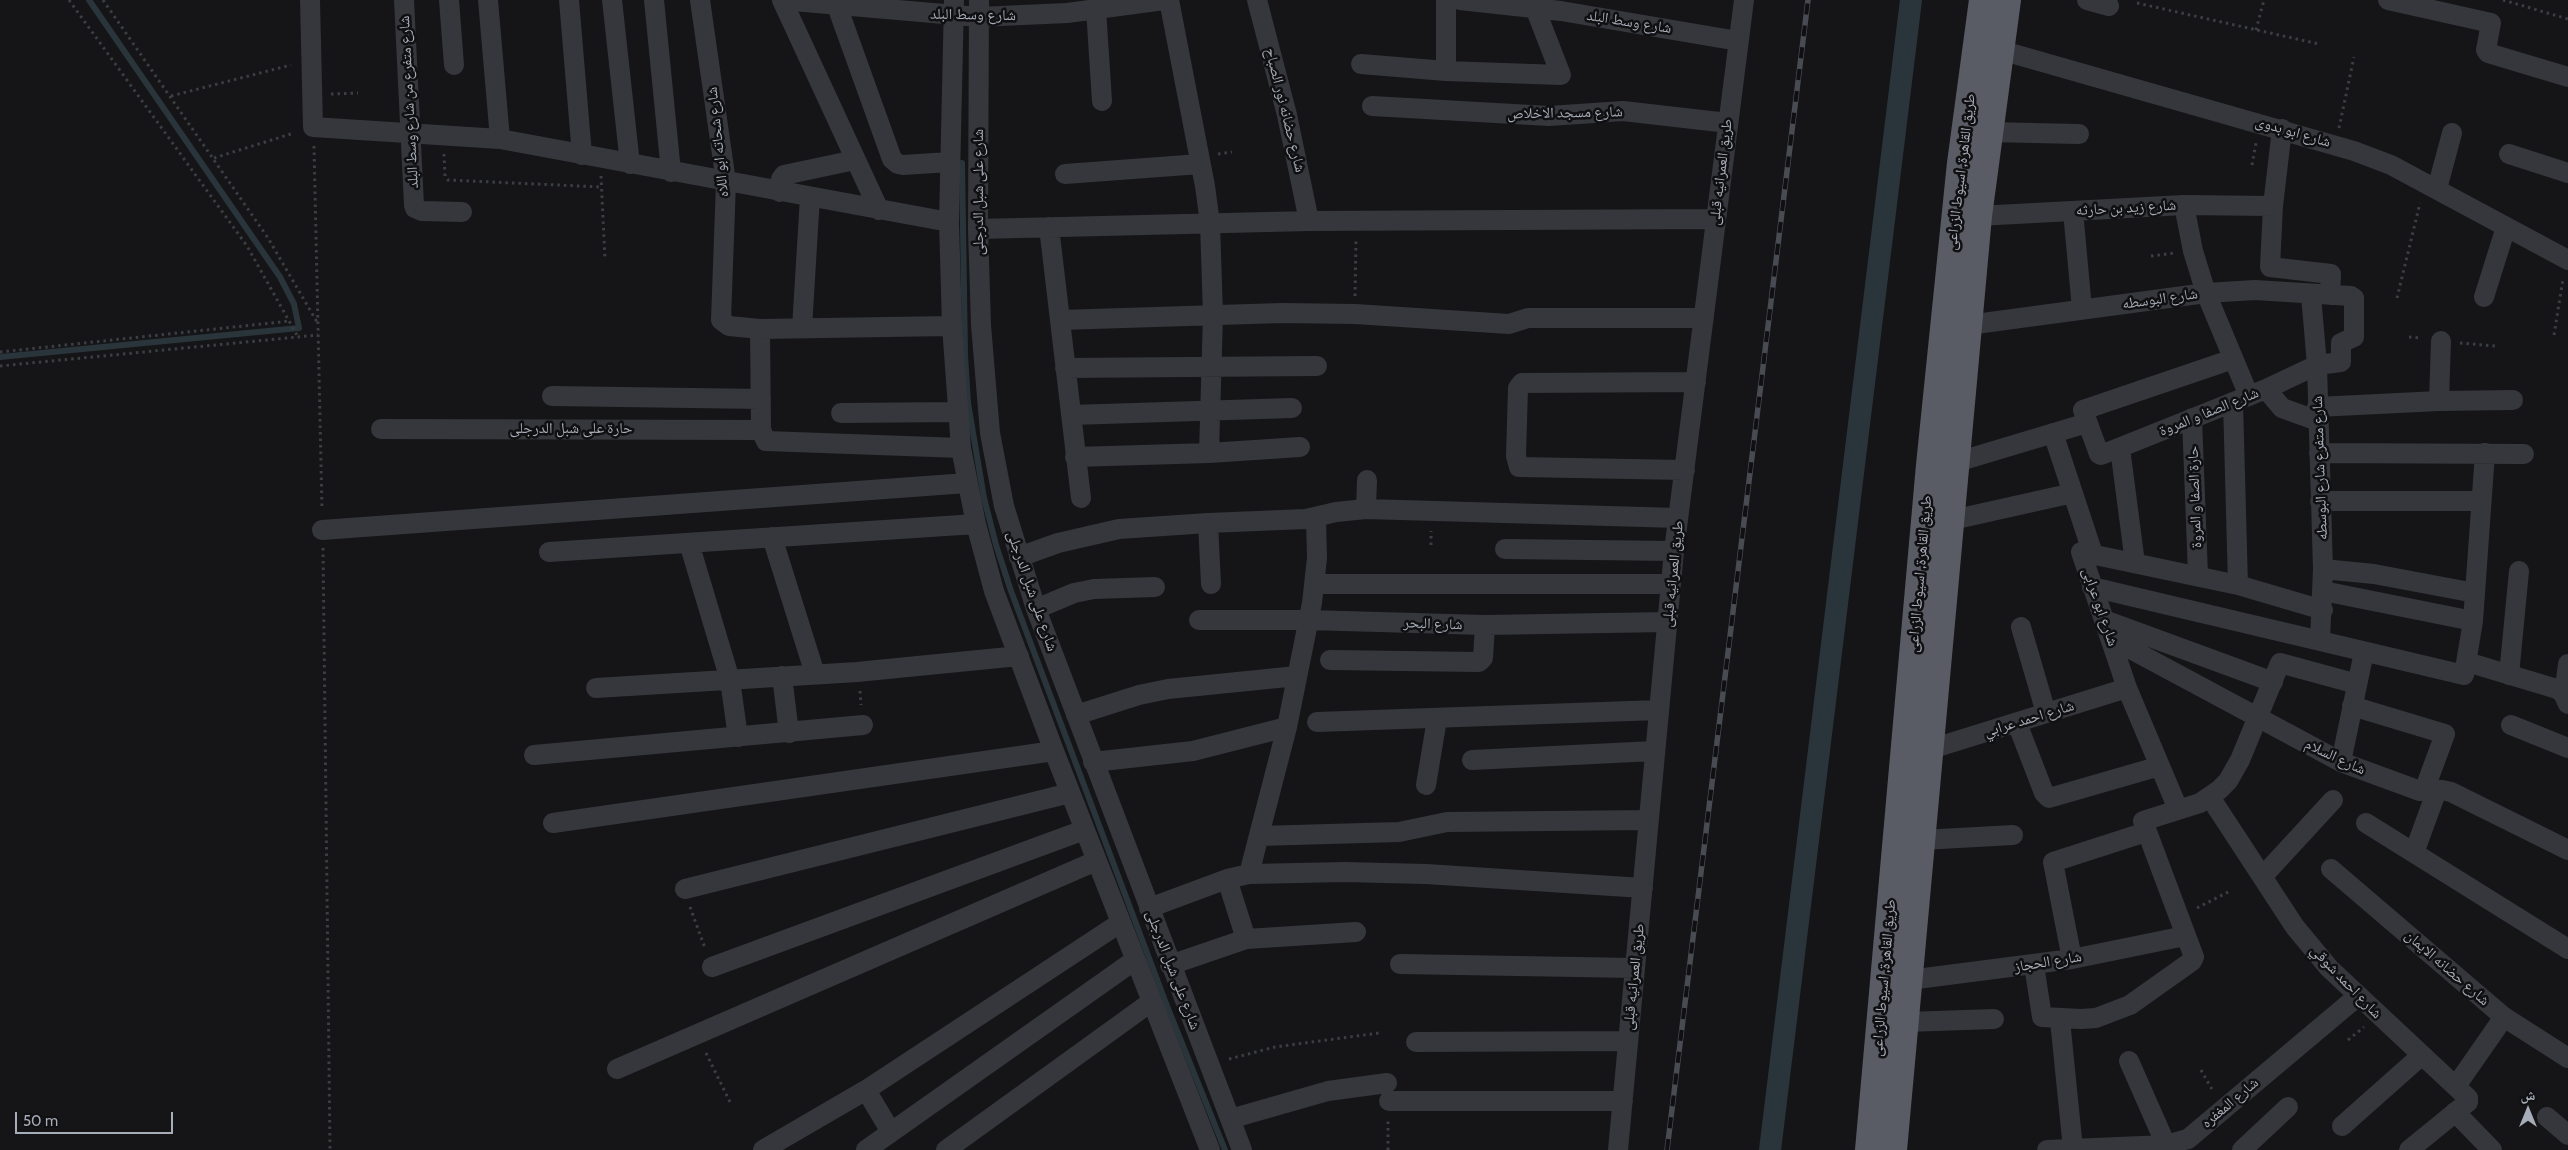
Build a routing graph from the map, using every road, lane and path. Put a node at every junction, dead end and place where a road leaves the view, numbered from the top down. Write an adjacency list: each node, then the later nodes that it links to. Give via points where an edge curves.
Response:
1 (69, 0): 100 (path, via 247,246)
2 (103, 0): 46 (path)
3 (310, 0): 39 (street)
4 (404, 0): 52 (street, شارع متفرع من شارع وسط البلد)
5 (449, 0): 41 (street)
6 (488, 0): 56 (street)
7 (569, 0): 59 (street)
8 (612, 0): 63 (street)
9 (654, 0): 65 (street)
10 (700, 0): 69 (street, شارع شحاته ابو اللاه)
11 (782, 0): 27 (street, شارع وسط البلد); 61 (street)
12 (1164, 0): 26 (street, شارع وسط البلد)
13 (1169, 0): 64 (street)
14 (1257, 0): 81 (street, شارع حضانه نور الصباح, via 1296,152)
15 (1446, 0): 42 (street)
16 (1468, 0): 24 (street, شارع وسط البلد)
17 (1744, 0): 35 (street, طريق العمرانيه قبلى)
18 (1983, 0): 206 (highway, طريق القاهرة, اسيوط الزراعى, via 1961,163)
19 (2007, 0): 37 (highway, طريق القاهرة, اسيوط الزراعى)
20 (2087, 0): 29 (street)
21 (2264, 0): 34 (path)
22 (2388, 0): 43 (street, via 2491,23 2488,53)
23 (2503, 0): 33 (path)
24 (1507, 2): 31 (street, شارع وسط البلد)
25 (2137, 3): 34 (path)
26 (1109, 5): 32 (street, شارع وسط البلد, via 1038,15); 47 (street)
27 (837, 6): 30 (street, شارع وسط البلد); 62 (street, via 892,159 903,165)
28 (1563, 6): 31 (street, شارع وسط البلد); 35 (street, شارع وسط البلد)
29 (2109, 6)
30 (954, 8): 32 (street, شارع وسط البلد); 62 (street, شارع على شبل الدرجلى)
31 (1534, 8): 42 (street, via 1562,75)
32 (979, 9): 87 (street, شارع على شبل الدرجلى)
33 (2568, 18)
34 (2256, 30): 36 (path)
35 (1738, 41): 49 (street, طريق العمرانيه قبلى)
36 (2319, 44)
37 (2000, 50): 51 (street, شارع ابو بدوى); 53 (highway, طريق القاهرة, اسيوط الزراعى)
38 (2354, 58): 57 (path)
39 (312, 60): 45 (street); 46 (path)
40 (1361, 64): 42 (street)
41 (454, 65)
42 (1446, 71)
43 (2568, 77)
44 (358, 93): 45 (path)
45 (312, 95): 50 (street)
46 (171, 96): 60 (path)
47 (1102, 101)
48 (1372, 106): 49 (street, شارع مسجد الاخلاص, via 1540,115 1623,111)
49 (1728, 122): 80 (street, طريق العمرانيه قبلى)
50 (313, 127): 52 (street); 60 (path); 101 (path)
51 (2282, 129): 57 (street, شارع ابو بدوى); 75 (street)
52 (411, 132): 56 (street); 78 (street, شارع متفرع من شارع وسط البلد, via 415,208)
53 (1989, 132): 55 (street); 79 (highway, طريق القاهرة, اسيوط الزراعى)
54 (2452, 133): 70 (street)
55 (2079, 134)
56 (500, 139): 59 (street)
57 (2335, 144): 70 (street, شارع ابو بدوى, via 2391,165)
58 (2509, 154): 66 (street)
59 (591, 157): 63 (street); 71 (path)
60 (214, 158): 101 (path, via 268,238)
61 (855, 160): 72 (street, via 787,174 781,177); 76 (street)
62 (950, 162): 83 (street, شارع على شبل الدرجلى)
63 (630, 164): 65 (street)
64 (1200, 164): 67 (street); 84 (street)
65 (671, 172): 69 (street)
66 (2568, 172)
67 (1065, 174)
68 (446, 178): 71 (path)
69 (726, 182): 72 (street); 105 (street, شارع شحاته ابو اللاه, via 721,320 729,326)
70 (2431, 186): 86 (street, شارع ابو بدوى); 94 (path)
71 (601, 187): 89 (path)
72 (780, 192): 73 (street)
73 (810, 197): 76 (street); 104 (street)
74 (2184, 205): 75 (street, شارع زيد بن حارثه); 77 (street, شارع زيد بن حارثه); 90 (street)
75 (2273, 206): 91 (street, شارع متفرع شارع البوسطه, via 2270,266 2331,274)
76 (878, 210): 83 (street)
77 (2074, 211): 79 (street, شارع زيد بن حارثه); 95 (street)
78 (462, 212)
79 (1978, 216): 102 (highway, طريق القاهرة, اسيوط الزراعى)
80 (1715, 219): 82 (street); 98 (street, طريق العمرانيه قبلى)
81 (1309, 221): 82 (street); 84 (street)
82 (1356, 221): 96 (path)
83 (949, 222): 103 (street, شارع على شبل الدرجلى)
84 (1210, 223): 85 (street); 97 (street)
85 (1049, 227): 87 (street); 99 (street)
86 (2506, 227): 88 (street, شارع ابو بدوى); 93 (street)
87 (978, 229): 163 (street, شارع على شبل الدرجلى, via 981,325 990,433 1004,506)
88 (2567, 256): 107 (path)
89 (605, 259)
90 (2206, 293): 91 (street, شارع البوسطه, via 2255,290); 95 (street, شارع البوسطه); 111 (street)
91 (2320, 295): 92 (street, شارع البوسطه); 112 (street, شارع متفرع شارع البوسطه)
92 (2353, 296): 112 (street, شارع الصفا و المروة, via 2354,337 2340,343 2340,362)
93 (2484, 297)
94 (2397, 298)
95 (2082, 309): 102 (street, شارع البوسطه)
96 (1355, 314): 97 (street); 98 (street, via 1509,324 1528,318)
97 (1213, 315): 99 (street); 115 (street)
98 (1704, 318): 117 (street, طريق العمرانيه قبلى)
99 (1060, 320): 116 (street)
100 (290, 321): 108 (path); 110 (path)
101 (318, 323): 106 (path)
102 (1968, 325): 142 (highway, طريق القاهرة, اسيوط الزراعى)
103 (952, 326): 104 (street); 125 (street, شارع على شبل الدرجلى)
104 (802, 328): 105 (street)
105 (760, 329): 120 (street)
106 (318, 335): 108 (path); 156 (path)
107 (2554, 335)
108 (298, 337): 113 (path)
109 (2441, 341): 122 (street)
110 (0, 352)
111 (2233, 359): 118 (street); 130 (street, via 2084,410)
112 (2317, 365): 118 (street, شارع الصفا و المروة); 127 (street, شارع متفرع شارع البوسطه)
113 (0, 366)
114 (1317, 366): 115 (street)
115 (1212, 367): 116 (street); 124 (street)
116 (1065, 368): 128 (street)
117 (1696, 382): 143 (street, طريق العمرانيه قبلى); 143 (street, via 1522,383 1518,388 1516,456 1519,467)
118 (2249, 395): 127 (street, via 2282,408); 129 (street, شارع الصفا و المروة); 171 (street)
119 (552, 396): 120 (street)
120 (761, 399): 133 (street)
121 (2513, 400): 122 (street)
122 (2439, 401): 127 (street)
123 (1292, 408): 124 (street)
124 (1211, 409): 128 (street); 137 (street)
125 (957, 412): 126 (street); 135 (street, شارع على شبل الدرجلى)
126 (841, 413)
127 (2318, 414): 138 (street, شارع متفرع شارع البوسطه)
128 (1071, 415): 141 (street)
129 (2192, 418): 136 (street, شارع الصفا و المروة); 167 (street, حارة الصفا و المروة)
130 (2087, 423): 132 (street); 136 (street, شارع الصفا و المروة, via 2100,455)
131 (381, 429): 133 (street, حارة على شبل الدرجلى)
132 (2052, 433): 142 (street); 146 (street)
133 (766, 436): 135 (street, حارة على شبل الدرجلى)
134 (1300, 447): 137 (street)
135 (961, 448): 145 (street, شارع على شبل الدرجلى)
136 (2120, 448): 164 (street)
137 (1209, 453): 141 (street)
138 (2319, 453): 139 (street); 148 (street, شارع متفرع شارع البوسطه)
139 (2485, 453): 140 (street); 149 (street)
140 (2524, 454)
141 (1076, 457): 147 (street)
142 (1957, 462): 153 (highway, طريق القاهرة, اسيوط الزراعى)
143 (1685, 470): 152 (street, طريق العمرانيه قبلى)
144 (1367, 480): 150 (street)
145 (967, 483): 155 (street, شارع على شبل الدرجلى); 156 (street)
146 (2072, 493): 153 (street); 162 (street)
147 (1081, 498)
148 (2320, 501): 149 (street); 165 (street, شارع متفرع شارع البوسطه)
149 (2481, 501): 174 (street)
150 (1366, 509): 151 (street); 152 (street)
151 (1316, 518): 154 (street); 169 (street)
152 (1678, 518): 160 (street, طريق العمرانيه قبلى)
153 (1952, 520): 206 (highway, طريق القاهرة, اسيوط الزراعى)
154 (1208, 522): 163 (street, via 1119,529 1058,543); 168 (street)
155 (976, 524): 157 (street); 187 (street, شارع على شبل الدرجلى, via 994,591)
156 (322, 530): 291 (path)
157 (772, 537): 158 (street); 192 (street)
158 (689, 543): 161 (street); 196 (street)
159 (1505, 549): 160 (street)
160 (1674, 551): 170 (street, طريق العمرانيه قبلى)
161 (549, 552)
162 (2093, 554): 164 (street, شارع ابو عرابى); 173 (street, شارع ابو عرابى, via 2081,552)
163 (1019, 557): 176 (street, شارع على شبل الدرجلى)
164 (2135, 563): 167 (street, شارع ابو عرابى)
165 (2323, 569): 174 (street, via 2374,574); 175 (street, شارع متفرع شارع البوسطه)
166 (2519, 571): 193 (street)
167 (2198, 575): 171 (street, شارع ابو عرابى)
168 (1211, 584)
169 (1316, 584): 170 (street); 178 (street)
170 (1671, 584): 181 (street, طريق العمرانيه قبلى)
171 (2238, 585): 175 (street, شارع ابو عرابى)
172 (1155, 587): 176 (street, via 1094,589)
173 (2092, 587): 179 (street, شارع ابو عرابى); 185 (street)
174 (2475, 594): 180 (street)
175 (2323, 600): 180 (street, شارع ابو عرابى); 185 (street, شارع متفرع شارع البوسطه)
176 (1036, 609): 205 (street, شارع على شبل الدرجلى)
177 (1199, 620): 178 (street, شارع البحر)
178 (1308, 620): 182 (street, شارع البحر); 195 (street)
179 (2104, 620): 184 (street, شارع ابو عرابى); 197 (street)
180 (2473, 621): 189 (street)
181 (1668, 622): 182 (street, شارع البحر); 203 (street, طريق العمرانيه قبلى)
182 (1485, 625): 188 (street, via 1483,658 1479,662)
183 (2021, 627): 204 (street)
184 (2110, 638): 200 (street, شارع ابو عرابى); 207 (street, شارع السلام)
185 (2320, 641): 186 (street)
186 (2364, 652): 189 (street, via 2462,676); 198 (street)
187 (1019, 656): 191 (street); 218 (street, شارع على شبل الدرجلى)
188 (1330, 660)
189 (2467, 662): 193 (street)
190 (2568, 664): 201 (street)
191 (857, 672): 192 (street); 211 (path)
192 (815, 674): 194 (street)
193 (2509, 674): 201 (street, via 2557,689)
194 (782, 676): 196 (street); 214 (street)
195 (1297, 676): 205 (street, via 1168,689); 213 (street)
196 (730, 680): 199 (street); 215 (street)
197 (2272, 682): 198 (street, via 2280,663); 207 (street)
198 (2357, 684): 202 (street)
199 (596, 688)
200 (2128, 688): 204 (street, شارع احمد عرابي); 224 (street, شارع ابو عرابى)
201 (2566, 700)
202 (2352, 706): 223 (street); 226 (street, via 2445,734)
203 (1659, 710): 208 (street); 219 (street, طريق العمرانيه قبلى)
204 (2046, 714): 210 (street, شارع احمد عرابي)
205 (1076, 715): 222 (street, شارع على شبل الدرجلى)
206 (1921, 716): 217 (highway, طريق القاهرة, اسيوط الزراعى); 298 (highway, طريق القاهرة, اسيوط الزراعى)
207 (2256, 718): 223 (street, شارع السلام); 228 (street, via 2235,771)
208 (1437, 719): 209 (street); 225 (street)
209 (1317, 722)
210 (2017, 723): 217 (street, شارع احمد عرابي); 224 (street, via 2044,793 2049,798)
211 (863, 725): 214 (street)
212 (2511, 725): 216 (street)
213 (1287, 727): 222 (street, via 1193,751); 237 (street)
214 (789, 733): 215 (street)
215 (738, 737): 220 (street)
216 (2568, 748)
217 (1931, 749): 238 (highway, طريق القاهرة, اسيوط الزراعى)
218 (1054, 751): 227 (street, شارع على شبل الدرجلى); 232 (street)
219 (1654, 751): 221 (street); 231 (street, طريق العمرانيه قبلى)
220 (534, 754)
221 (1472, 760)
222 (1093, 762): 249 (street, شارع على شبل الدرجلى)
223 (2341, 762): 226 (street, شارع السلام)
224 (2160, 766): 230 (street, شارع ابو عرابى)
225 (1426, 786)
226 (2430, 791): 239 (street, شارع السلام, via 2451,792); 240 (street)
227 (1070, 793): 235 (street, شارع على شبل الدرجلى); 247 (street)
228 (2210, 797): 230 (street); 244 (street, شارع احمد شوقي)
229 (2333, 800): 244 (street)
230 (2178, 810): 234 (street)
231 (1648, 820): 237 (street, via 1447,822 1399,832); 246 (street, طريق العمرانيه قبلى)
232 (553, 823)
233 (2366, 823): 240 (street)
234 (2144, 827): 251 (street); 255 (street, via 2053,862)
235 (1084, 830): 241 (street, شارع على شبل الدرجلى); 260 (street)
236 (2013, 835): 238 (street)
237 (1259, 836): 243 (street)
238 (1922, 840): 262 (highway, طريق القاهرة, اسيوط الزراعى)
239 (2568, 850)
240 (2414, 853): 254 (street)
241 (1096, 861): 250 (street, شارع على شبل الدرجلى); 270 (street)
242 (2331, 869): 265 (street, شارع حضانه الايمان)
243 (1249, 874): 245 (street); 246 (street, via 1426,874)
244 (2263, 876): 263 (street, شارع احمد شوقي, via 2295,927 2329,968)
245 (1228, 879): 249 (street); 253 (street)
246 (1643, 888): 261 (street, طريق العمرانيه قبلى)
247 (685, 890): 260 (path)
248 (2230, 890): 251 (path)
249 (1149, 908): 258 (street, شارع على شبل الدرجلى)
250 (1120, 923): 256 (street, شارع على شبل الدرجلى); 278 (street)
251 (2182, 927): 255 (street, شارع الحجاز); 267 (street, via 2194,959 2130,1005 2096,1018)
252 (1356, 932): 253 (street)
253 (1246, 939): 258 (street)
254 (2568, 950)
255 (2072, 959): 259 (street, شارع الحجاز)
256 (1135, 960): 264 (street, شارع على شبل الدرجلى); 286 (street)
257 (1400, 964): 261 (street)
258 (1170, 965): 276 (street, شارع على شبل الدرجلى)
259 (2034, 965): 262 (street, شارع الحجاز); 267 (street)
260 (712, 967)
261 (1635, 968): 271 (street, طريق العمرانيه قبلى)
262 (1909, 980): 268 (highway, طريق القاهرة, اسيوط الزراعى)
263 (2358, 996): 273 (street, شارع احمد شوقي); 288 (street, شارع المغفره, via 2195,1133)
264 (1151, 1002): 294 (street); 295 (street, شارع على شبل الدرجلى)
265 (2504, 1017): 274 (street, شارع حضانه الايمان); 279 (street)
266 (1994, 1018): 268 (street)
267 (2052, 1019): 289 (street)
268 (1906, 1022): 299 (highway, طريق القاهرة, اسيوط الزراعى)
269 (1379, 1033): 276 (path, via 1275,1047)
270 (697, 1034): 277 (street); 281 (path)
271 (1628, 1041): 272 (street); 280 (street, طريق العمرانيه قبلى)
272 (1416, 1042)
273 (2422, 1055): 279 (street, شارع احمد شوقي); 285 (street)
274 (2568, 1058)
275 (2129, 1061): 288 (street)
276 (1209, 1064): 284 (street, شارع على شبل الدرجلى)
277 (617, 1069)
278 (866, 1090): 286 (street); 292 (street)
279 (2460, 1099): 302 (street); 303 (street, شارع احمد شوقي)
280 (1623, 1101): 284 (street, via 1328,1090); 297 (street, طريق العمرانيه قبلى)
281 (730, 1102)
282 (2288, 1106): 301 (street)
283 (2547, 1117): 287 (street)
284 (1230, 1119): 296 (street, شارع على شبل الدرجلى)
285 (2342, 1126)
286 (891, 1132): 293 (street)
287 (2568, 1135)
288 (2175, 1146): 290 (street)
289 (2073, 1149): 290 (street); 300 (street)
290 (2100, 1149)
291 (330, 1150)
292 (763, 1150)
293 (866, 1150)
294 (946, 1150)
295 (1210, 1150)
296 (1242, 1150)
297 (1618, 1150)
298 (1868, 1150)
299 (1893, 1150)
300 (2047, 1150)
301 (2242, 1150)
302 (2409, 1150)
303 (2492, 1150)

